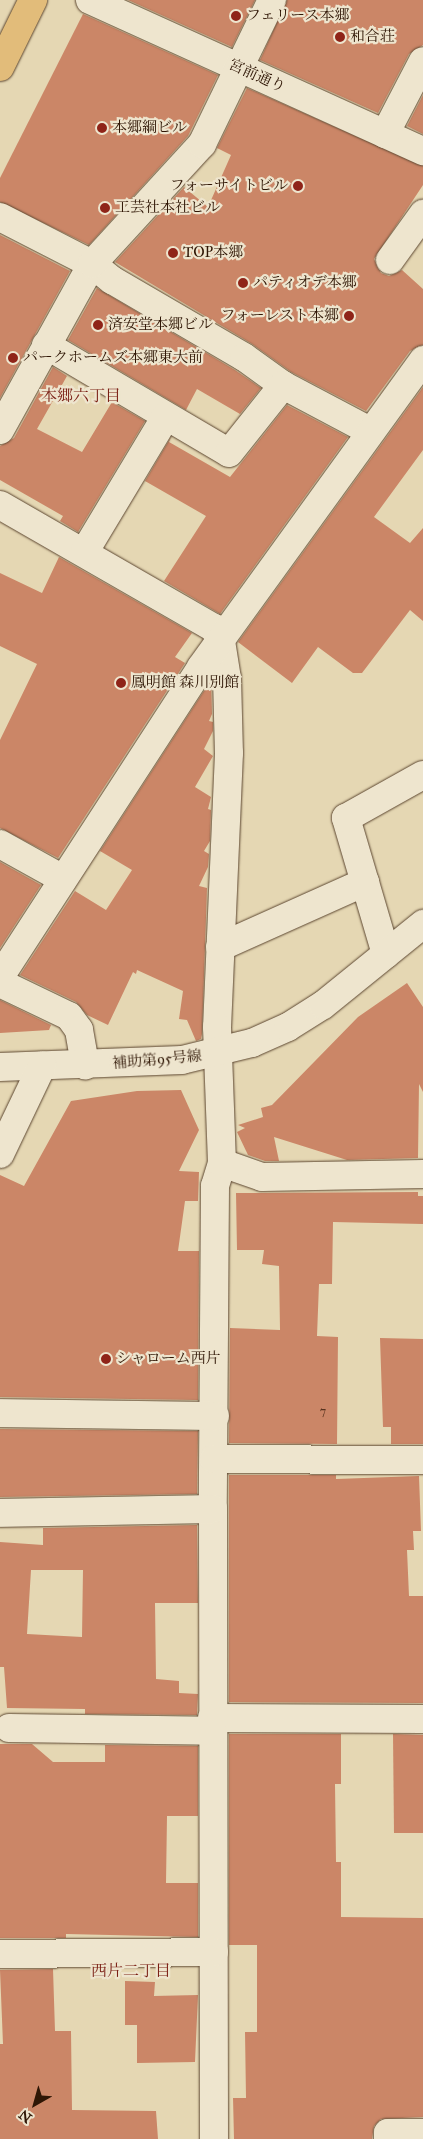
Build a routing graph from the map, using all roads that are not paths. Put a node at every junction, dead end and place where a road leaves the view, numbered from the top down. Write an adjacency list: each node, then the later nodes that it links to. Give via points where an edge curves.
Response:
1 (33, 0): 5 (highway)
2 (90, 0): 6 (street, 宮前通り)
3 (272, 0): 6 (street)
4 (423, 61): 7 (street)
5 (0, 67)
6 (238, 67): 7 (street, 宮前通り); 12 (street, via 202,144)
7 (385, 134): 8 (street, 宮前通り)
8 (423, 151)
9 (423, 214): 11 (street)
10 (0, 217): 12 (street)
11 (390, 260)
12 (92, 264): 13 (street); 15 (street, via 112,280 244,357)
13 (46, 345): 16 (street); 17 (street)
14 (423, 360): 18 (street)
15 (283, 385): 16 (street, via 228,453); 18 (street)
16 (166, 416): 20 (street)
17 (0, 430)
18 (370, 431): 21 (street)
19 (0, 505): 20 (street)
20 (86, 552): 21 (street, via 214,628)
21 (218, 645): 24 (street); 27 (street, via 227,678 229,753)
22 (423, 776): 25 (street, via 346,818)
23 (0, 844): 24 (street)
24 (63, 878): 29 (street)
25 (364, 882): 27 (street); 28 (street)
26 (423, 924): 28 (street, 補助第95号線)
27 (220, 947): 31 (street)
28 (386, 954): 31 (street, 補助第95号線, via 323,1005 288,1027)
29 (0, 977)
30 (0, 983): 32 (street, via 69,1016 79,1030)
31 (217, 1054): 32 (street, 補助第95号線, via 144,1064); 36 (street)
32 (85, 1065): 33 (street, 補助第95号線)
33 (42, 1066): 34 (street, 補助第95号線); 35 (street)
34 (0, 1067)
35 (0, 1154)
36 (222, 1164): 37 (street, via 262,1177); 39 (street, via 216,1186)
37 (423, 1174)
38 (0, 1413): 39 (street)
39 (215, 1416): 40 (street)
40 (214, 1459): 41 (street); 42 (street)
41 (423, 1460)
42 (213, 1510): 43 (street); 45 (street)
43 (0, 1513)
44 (423, 1719): 45 (street)
45 (212, 1724): 46 (street); 47 (street)
46 (9, 1728)
47 (214, 1952): 48 (street); 50 (street)
48 (0, 1954)
49 (423, 2134): 51 (street, via 388,2133)
50 (214, 2139)
51 (388, 2139)

